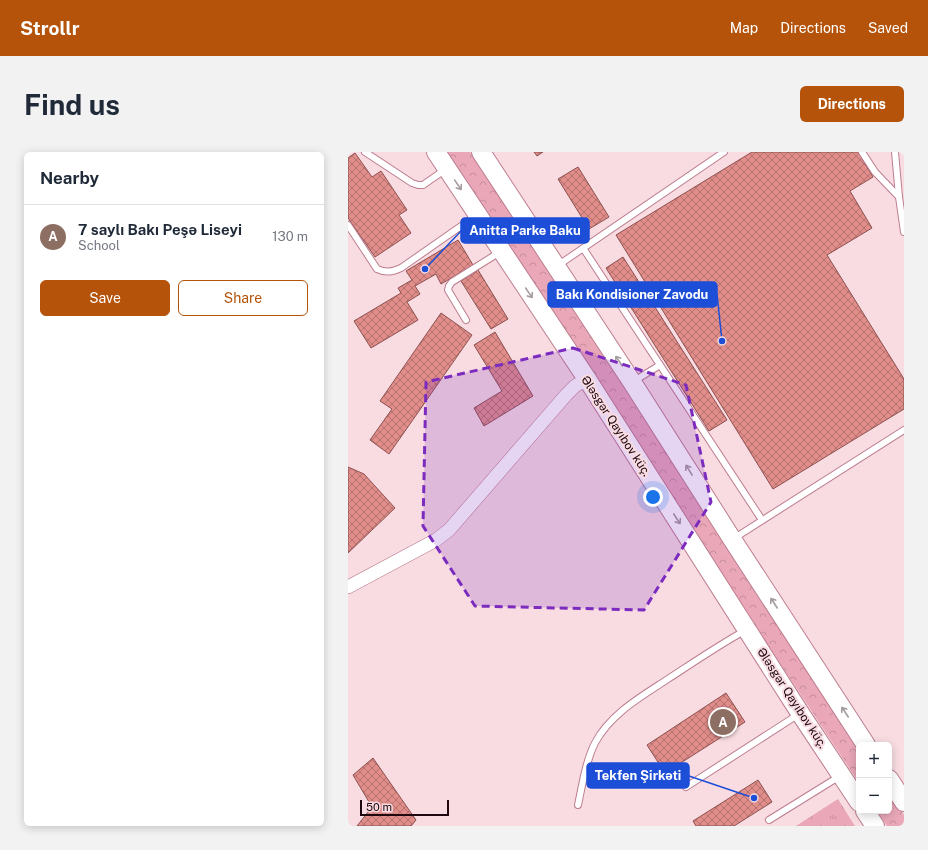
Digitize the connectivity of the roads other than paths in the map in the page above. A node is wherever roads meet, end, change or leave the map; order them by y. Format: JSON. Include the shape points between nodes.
{"nodes":[{"id":1,"x":365,"y":152,"type":"edge"},
{"id":2,"x":436,"y":152,"type":"edge"},
{"id":3,"x":481,"y":152,"type":"edge"},
{"id":4,"x":724,"y":152,"type":"edge"},
{"id":5,"x":862,"y":152,"type":"edge"},
{"id":6,"x":895,"y":152,"type":"edge"},
{"id":7,"x":447,"y":168,"type":"junction"},
{"id":8,"x":899,"y":197,"type":"junction"},
{"id":9,"x":478,"y":215,"type":"junction"},
{"id":10,"x":348,"y":225,"type":"edge"},
{"id":11,"x":904,"y":232,"type":"edge"},
{"id":12,"x":584,"y":248,"type":"junction"},
{"id":13,"x":502,"y":251,"type":"junction"},
{"id":14,"x":556,"y":266,"type":"junction"},
{"id":15,"x":466,"y":320,"type":"dead end"},
{"id":16,"x":660,"y":364,"type":"junction"},
{"id":17,"x":586,"y":379,"type":"junction"},
{"id":18,"x":632,"y":382,"type":"junction"},
{"id":19,"x":904,"y":430,"type":"edge"},
{"id":20,"x":762,"y":520,"type":"junction"},
{"id":21,"x":732,"y":539,"type":"junction"},
{"id":22,"x":348,"y":587,"type":"edge"},
{"id":23,"x":747,"y":629,"type":"junction"},
{"id":24,"x":800,"y":713,"type":"junction"},
{"id":25,"x":864,"y":742,"type":"edge"},
{"id":26,"x":841,"y":775,"type":"junction"},
{"id":27,"x":892,"y":784,"type":"edge"},
{"id":28,"x":686,"y":787,"type":"dead end"},
{"id":29,"x":856,"y":798,"type":"edge"},
{"id":30,"x":904,"y":802,"type":"edge"},
{"id":31,"x":578,"y":805,"type":"dead end"},
{"id":32,"x":867,"y":814,"type":"edge"},
{"id":33,"x":769,"y":820,"type":"dead end"},
{"id":34,"x":875,"y":826,"type":"edge"}],
"edges":[{"from":1,"to":7,"type":"lane","via":[[418,185],[423,185]]},
{"from":2,"to":7,"type":"main road","name":"Ələsgər Qayıbov küç."},
{"from":3,"to":14,"type":"main road"},
{"from":4,"to":12,"type":"lane"},
{"from":5,"to":8,"type":"lane","via":[[874,172]]},
{"from":6,"to":8,"type":"lane"},
{"from":7,"to":9,"type":"main road","name":"Ələsgər Qayıbov küç.","one_way":true},
{"from":8,"to":11,"type":"lane"},
{"from":9,"to":10,"type":"lane","via":[[392,272],[377,270]]},
{"from":9,"to":13,"type":"main road","name":"Ələsgər Qayıbov küç."},
{"from":12,"to":14,"type":"lane"},
{"from":12,"to":16,"type":"lane"},
{"from":13,"to":15,"type":"lane","via":[[449,286],[448,290]]},
{"from":13,"to":17,"type":"main road","name":"Ələsgər Qayıbov küç.","one_way":true},
{"from":18,"to":14,"type":"main road","one_way":true},
{"from":16,"to":18,"type":"lane"},
{"from":16,"to":20,"type":"lane"},
{"from":17,"to":22,"type":"street","via":[[566,395],[449,530],[436,540]]},
{"from":17,"to":23,"type":"main road","name":"Ələsgər Qayıbov küç.","one_way":true},
{"from":21,"to":18,"type":"main road","one_way":true},
{"from":19,"to":20,"type":"lane"},
{"from":20,"to":21,"type":"lane"},
{"from":25,"to":21,"type":"main road","one_way":true},
{"from":23,"to":24,"type":"main road","name":"Ələsgər Qayıbov küç."},
{"from":23,"to":31,"type":"lane","via":[[612,719],[595,743]]},
{"from":24,"to":26,"type":"main road","name":"Ələsgər Qayıbov küç."},
{"from":24,"to":28,"type":"lane"},
{"from":26,"to":29,"type":"main road","name":"Ələsgər Qayıbov küç."},
{"from":26,"to":33,"type":"lane"},
{"from":27,"to":30,"type":"main road"},
{"from":32,"to":34,"type":"main road"}]}
